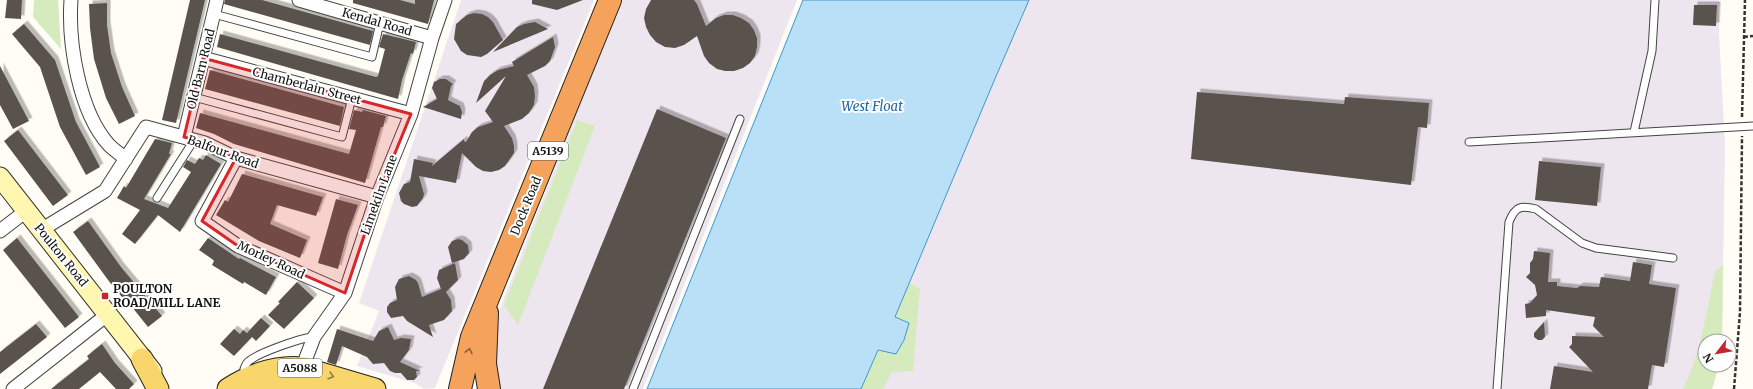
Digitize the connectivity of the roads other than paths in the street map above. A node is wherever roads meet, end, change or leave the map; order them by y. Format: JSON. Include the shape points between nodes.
{"nodes":[{"id":1,"x":71,"y":0,"type":"edge"},
{"id":2,"x":218,"y":0,"type":"edge"},
{"id":3,"x":299,"y":0,"type":"edge"},
{"id":4,"x":445,"y":0,"type":"edge"},
{"id":5,"x":610,"y":0,"type":"edge"},
{"id":6,"x":1655,"y":0,"type":"edge"},
{"id":7,"x":214,"y":14,"type":"junction"},
{"id":8,"x":380,"y":23,"type":"junction"},
{"id":9,"x":432,"y":38,"type":"junction"},
{"id":10,"x":203,"y":58,"type":"junction"},
{"id":11,"x":194,"y":97,"type":"junction"},
{"id":12,"x":352,"y":98,"type":"junction"},
{"id":13,"x":411,"y":114,"type":"junction"},
{"id":14,"x":740,"y":119,"type":"dead end"},
{"id":15,"x":1753,"y":126,"type":"edge"},
{"id":16,"x":1634,"y":132,"type":"junction"},
{"id":17,"x":189,"y":139,"type":"junction"},
{"id":18,"x":1469,"y":142,"type":"dead end"},
{"id":19,"x":236,"y":158,"type":"junction"},
{"id":20,"x":126,"y":159,"type":"junction"},
{"id":21,"x":0,"y":177,"type":"edge"},
{"id":22,"x":377,"y":197,"type":"junction"},
{"id":23,"x":157,"y":198,"type":"dead end"},
{"id":24,"x":26,"y":211,"type":"junction"},
{"id":25,"x":41,"y":230,"type":"junction"},
{"id":26,"x":0,"y":231,"type":"edge"},
{"id":27,"x":1672,"y":258,"type":"dead end"},
{"id":28,"x":345,"y":293,"type":"junction"},
{"id":29,"x":487,"y":302,"type":"junction"},
{"id":30,"x":108,"y":314,"type":"junction"},
{"id":31,"x":314,"y":337,"type":"junction"},
{"id":32,"x":142,"y":359,"type":"junction"},
{"id":33,"x":303,"y":376,"type":"junction"},
{"id":34,"x":253,"y":383,"type":"edge"},
{"id":35,"x":13,"y":389,"type":"edge"},
{"id":36,"x":158,"y":389,"type":"edge"},
{"id":37,"x":167,"y":389,"type":"edge"},
{"id":38,"x":228,"y":389,"type":"edge"},
{"id":39,"x":328,"y":389,"type":"edge"},
{"id":40,"x":375,"y":389,"type":"edge"},
{"id":41,"x":460,"y":389,"type":"edge"},
{"id":42,"x":489,"y":389,"type":"edge"},
{"id":43,"x":633,"y":389,"type":"edge"},
{"id":44,"x":1497,"y":389,"type":"edge"}],
"edges":[{"from":1,"to":20,"type":"street","via":[[73,54],[84,96],[95,123],[109,145]]},
{"from":2,"to":7,"type":"street","name":"Old Barn Road"},
{"from":3,"to":8,"type":"street","name":"Kendal Road"},
{"from":4,"to":9,"type":"street","name":"Limekiln Lane"},
{"from":5,"to":29,"type":"highway","name":"Dock Road","number":"A5139"},
{"from":6,"to":16,"type":"lane","via":[[1652,51]]},
{"from":7,"to":8,"type":"lane","via":[[372,57]]},
{"from":7,"to":10,"type":"street","name":"Old Barn Road"},
{"from":8,"to":9,"type":"street","name":"Kendal Road"},
{"from":9,"to":13,"type":"street","name":"Limekiln Lane"},
{"from":10,"to":11,"type":"street","name":"Old Barn Road"},
{"from":10,"to":12,"type":"street","name":"Chamberlain Street"},
{"from":11,"to":12,"type":"lane","via":[[342,138]]},
{"from":11,"to":17,"type":"street","name":"Old Barn Road"},
{"from":12,"to":13,"type":"street","name":"Chamberlain Street"},
{"from":13,"to":22,"type":"street","name":"Limekiln Lane"},
{"from":14,"to":43,"type":"lane"},
{"from":15,"to":16,"type":"lane"},
{"from":16,"to":18,"type":"lane"},
{"from":17,"to":19,"type":"street","name":"Balfour Road","via":[[205,143]]},
{"from":17,"to":20,"type":"street","name":"Balfour Road","via":[[146,127]]},
{"from":17,"to":23,"type":"lane"},
{"from":19,"to":22,"type":"street","name":"Balfour Road"},
{"from":19,"to":28,"type":"street","name":"Morley Road","via":[[202,221],[238,246]]},
{"from":20,"to":25,"type":"street","name":"Balfour Road","via":[[105,191]]},
{"from":21,"to":24,"type":"main road","name":"Poulton Road"},
{"from":22,"to":28,"type":"street","name":"Limekiln Lane"},
{"from":24,"to":25,"type":"main road","name":"Poulton Road"},
{"from":24,"to":26,"type":"street"},
{"from":25,"to":30,"type":"main road","name":"Poulton Road"},
{"from":27,"to":44,"type":"lane","via":[[1596,248],[1582,243],[1536,209],[1520,207],[1513,212],[1509,222]]},
{"from":28,"to":31,"type":"street","name":"Limekiln Lane"},
{"from":41,"to":29,"type":"highway","name":"Dock Road","number":"A5139","one_way":true,"via":[[472,337]]},
{"from":29,"to":42,"type":"highway","name":"Dock Road","number":"A5139","via":[[485,364]]},
{"from":30,"to":32,"type":"main road","name":"Poulton Road"},
{"from":30,"to":35,"type":"street"},
{"from":31,"to":33,"type":"street","name":"Limekiln Lane"},
{"from":31,"to":34,"type":"lane","via":[[297,340],[251,359],[244,369]]},
{"from":32,"to":36,"type":"main road"},
{"from":32,"to":37,"type":"main road","name":"Poulton Road"},
{"from":33,"to":34,"type":"main road","number":"A5088","via":[[287,383]]},
{"from":33,"to":39,"type":"main road","number":"A5088"},
{"from":33,"to":40,"type":"main road","number":"A5088","one_way":true},
{"from":34,"to":38,"type":"main road","number":"A5088"}]}
